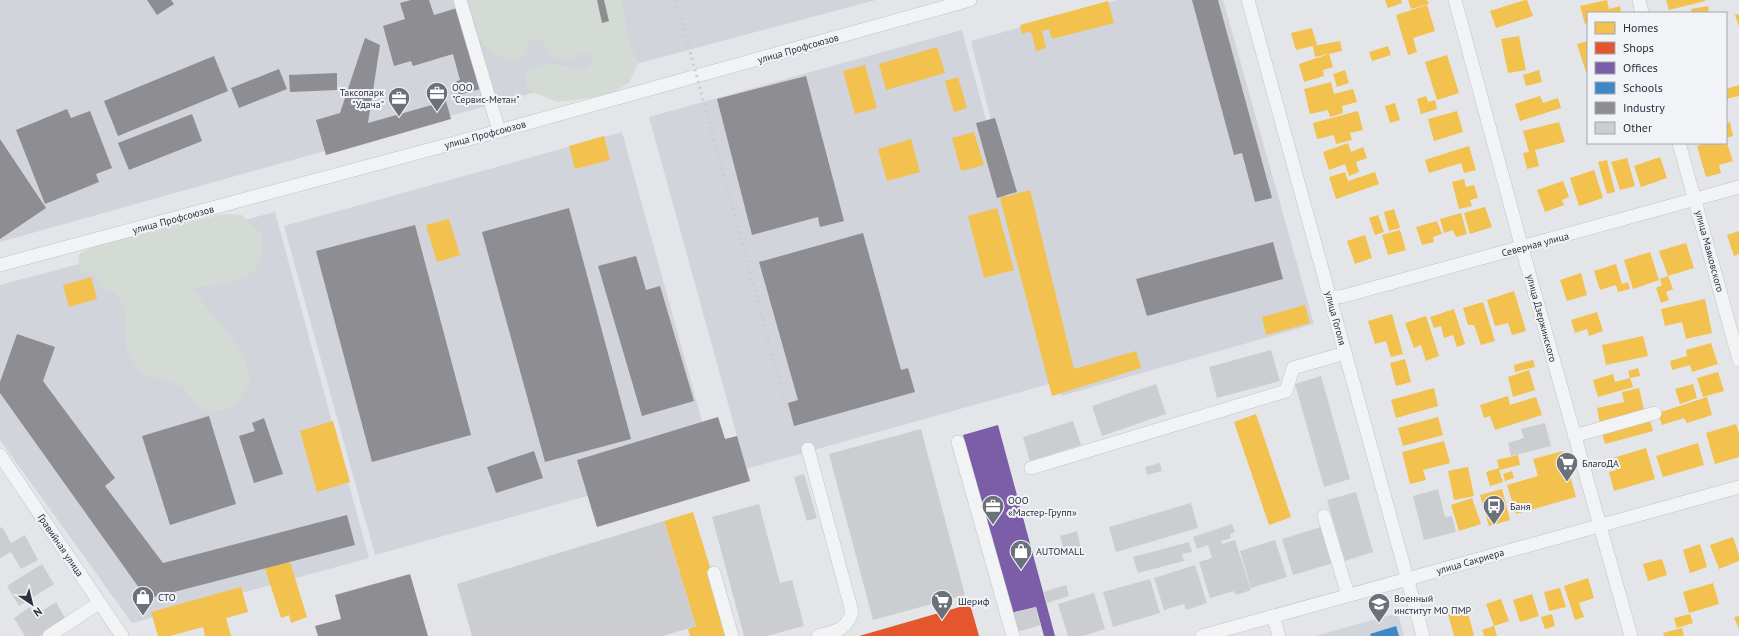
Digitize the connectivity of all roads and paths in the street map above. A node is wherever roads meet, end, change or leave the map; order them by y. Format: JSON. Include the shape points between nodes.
{"nodes":[{"id":1,"x":460,"y":0,"type":"edge"},
{"id":2,"x":970,"y":0,"type":"edge"},
{"id":3,"x":1248,"y":0,"type":"edge"},
{"id":4,"x":1455,"y":0,"type":"edge"},
{"id":5,"x":1639,"y":0,"type":"edge"},
{"id":6,"x":1642,"y":12,"type":"edge"},
{"id":7,"x":499,"y":131,"type":"junction"},
{"id":8,"x":1679,"y":144,"type":"edge"},
{"id":9,"x":1739,"y":188,"type":"edge"},
{"id":10,"x":1696,"y":200,"type":"junction"},
{"id":11,"x":1522,"y":248,"type":"junction"},
{"id":12,"x":0,"y":266,"type":"edge"},
{"id":13,"x":1331,"y":298,"type":"junction"},
{"id":14,"x":1345,"y":354,"type":"junction"},
{"id":15,"x":1739,"y":360,"type":"edge"},
{"id":16,"x":1655,"y":413,"type":"dead end"},
{"id":17,"x":1574,"y":436,"type":"junction"},
{"id":18,"x":958,"y":442,"type":"dead end"},
{"id":19,"x":808,"y":449,"type":"dead end"},
{"id":20,"x":0,"y":454,"type":"edge"},
{"id":21,"x":1031,"y":468,"type":"dead end"},
{"id":22,"x":1739,"y":487,"type":"edge"},
{"id":23,"x":1324,"y":516,"type":"dead end"},
{"id":24,"x":1600,"y":525,"type":"junction"},
{"id":25,"x":714,"y":573,"type":"dead end"},
{"id":26,"x":1408,"y":579,"type":"junction"},
{"id":27,"x":1348,"y":595,"type":"junction"},
{"id":28,"x":99,"y":603,"type":"junction"},
{"id":29,"x":1273,"y":616,"type":"junction"},
{"id":30,"x":49,"y":636,"type":"edge"},
{"id":31,"x":122,"y":636,"type":"edge"},
{"id":32,"x":732,"y":636,"type":"edge"},
{"id":33,"x":818,"y":636,"type":"edge"},
{"id":34,"x":1014,"y":636,"type":"edge"},
{"id":35,"x":1202,"y":636,"type":"edge"},
{"id":36,"x":1279,"y":636,"type":"edge"},
{"id":37,"x":1423,"y":636,"type":"edge"},
{"id":38,"x":1631,"y":636,"type":"edge"}],
"edges":[{"from":1,"to":7,"type":"street"},
{"from":2,"to":7,"type":"street","name":"улица Профсоюзов"},
{"from":3,"to":13,"type":"street","name":"улица Гоголя"},
{"from":4,"to":11,"type":"street","name":"улица Дзержинского"},
{"from":5,"to":6,"type":"street"},
{"from":7,"to":12,"type":"street","name":"улица Профсоюзов"},
{"from":8,"to":10,"type":"street","name":"улица Маяковского"},
{"from":9,"to":10,"type":"street","name":"Северная улица"},
{"from":10,"to":11,"type":"street","name":"Северная улица"},
{"from":10,"to":15,"type":"street","name":"улица Маяковского"},
{"from":11,"to":13,"type":"street","name":"Северная улица"},
{"from":11,"to":17,"type":"street","name":"улица Дзержинского"},
{"from":13,"to":14,"type":"street","name":"улица Гоголя"},
{"from":14,"to":21,"type":"street","via":[[1293,368],[1286,391]]},
{"from":14,"to":26,"type":"street","name":"улица Гоголя"},
{"from":16,"to":17,"type":"street"},
{"from":17,"to":24,"type":"street","name":"улица Дзержинского"},
{"from":18,"to":34,"type":"street"},
{"from":19,"to":33,"type":"street","via":[[852,612],[849,621],[840,630]]},
{"from":20,"to":28,"type":"street","name":"Гравийная улица"},
{"from":22,"to":24,"type":"street","name":"улица Сакриера"},
{"from":23,"to":27,"type":"street"},
{"from":24,"to":26,"type":"street","name":"улица Сакриера"},
{"from":24,"to":38,"type":"street","name":"улица Дзержинского"},
{"from":25,"to":32,"type":"street"},
{"from":26,"to":27,"type":"street","name":"улица Сакриера"},
{"from":26,"to":37,"type":"street","name":"улица Гоголя"},
{"from":27,"to":29,"type":"street","name":"улица Сакриера"},
{"from":28,"to":30,"type":"street"},
{"from":28,"to":31,"type":"street","name":"Гравийная улица"},
{"from":29,"to":35,"type":"street","name":"улица Сакриера"},
{"from":29,"to":36,"type":"street"}]}
